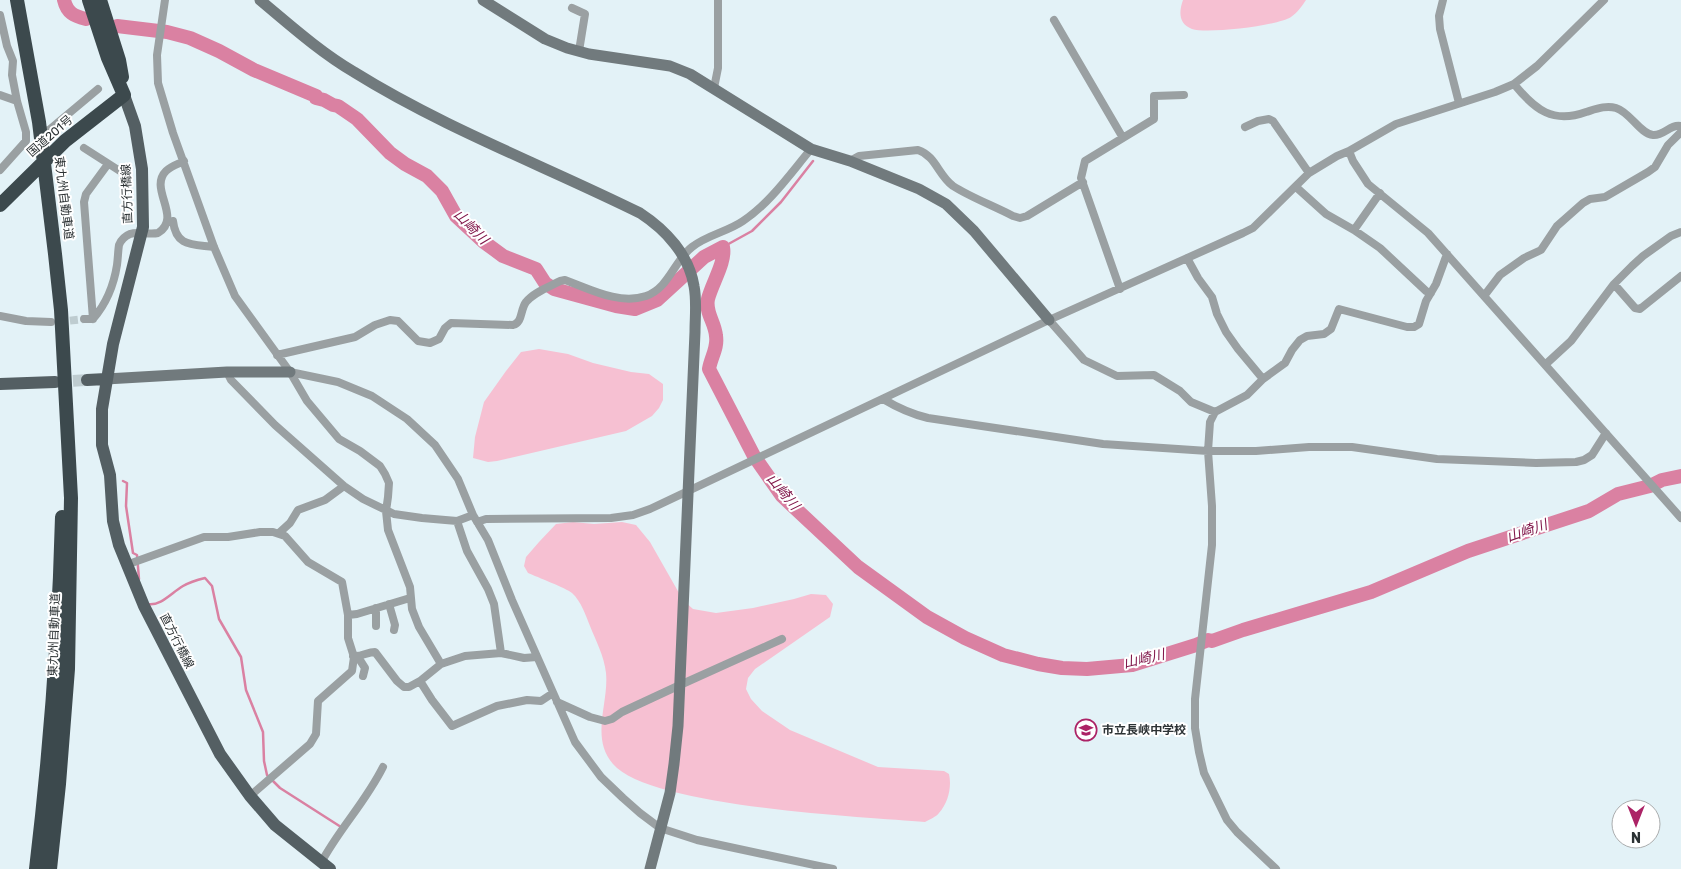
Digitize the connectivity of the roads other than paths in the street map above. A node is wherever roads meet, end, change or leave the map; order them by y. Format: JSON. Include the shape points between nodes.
{"nodes":[{"id":1,"x":18,"y":0,"type":"edge"},
{"id":2,"x":90,"y":0,"type":"edge"},
{"id":3,"x":100,"y":0,"type":"edge"},
{"id":4,"x":165,"y":0,"type":"edge"},
{"id":5,"x":260,"y":0,"type":"edge"},
{"id":6,"x":483,"y":0,"type":"edge"},
{"id":7,"x":718,"y":0,"type":"edge"},
{"id":8,"x":1443,"y":0,"type":"edge"},
{"id":9,"x":1604,"y":0,"type":"edge"},
{"id":10,"x":572,"y":8,"type":"dead end"},
{"id":11,"x":0,"y":15,"type":"edge"},
{"id":12,"x":1054,"y":20,"type":"dead end"},
{"id":13,"x":579,"y":51,"type":"junction"},
{"id":14,"x":1514,"y":84,"type":"junction"},
{"id":15,"x":714,"y":88,"type":"junction"},
{"id":16,"x":98,"y":89,"type":"dead end"},
{"id":17,"x":0,"y":95,"type":"edge"},
{"id":18,"x":124,"y":95,"type":"junction"},
{"id":19,"x":1184,"y":95,"type":"dead end"},
{"id":20,"x":16,"y":101,"type":"junction"},
{"id":21,"x":1459,"y":103,"type":"junction"},
{"id":22,"x":1681,"y":126,"type":"edge"},
{"id":23,"x":1245,"y":127,"type":"dead end"},
{"id":24,"x":26,"y":132,"type":"junction"},
{"id":25,"x":1681,"y":132,"type":"edge"},
{"id":26,"x":1123,"y":138,"type":"junction"},
{"id":27,"x":84,"y":148,"type":"dead end"},
{"id":28,"x":811,"y":150,"type":"junction"},
{"id":29,"x":1349,"y":152,"type":"junction"},
{"id":30,"x":850,"y":161,"type":"junction"},
{"id":31,"x":184,"y":162,"type":"junction"},
{"id":32,"x":108,"y":164,"type":"junction"},
{"id":33,"x":0,"y":170,"type":"edge"},
{"id":34,"x":123,"y":173,"type":"dead end"},
{"id":35,"x":1309,"y":173,"type":"junction"},
{"id":36,"x":1082,"y":182,"type":"junction"},
{"id":37,"x":1296,"y":186,"type":"junction"},
{"id":38,"x":1380,"y":193,"type":"junction"},
{"id":39,"x":0,"y":205,"type":"edge"},
{"id":40,"x":173,"y":221,"type":"dead end"},
{"id":41,"x":1354,"y":230,"type":"junction"},
{"id":42,"x":1681,"y":232,"type":"edge"},
{"id":43,"x":214,"y":247,"type":"junction"},
{"id":44,"x":1447,"y":254,"type":"junction"},
{"id":45,"x":684,"y":257,"type":"junction"},
{"id":46,"x":1187,"y":258,"type":"junction"},
{"id":47,"x":1681,"y":276,"type":"edge"},
{"id":48,"x":1614,"y":284,"type":"junction"},
{"id":49,"x":1120,"y":290,"type":"junction"},
{"id":50,"x":1431,"y":293,"type":"junction"},
{"id":51,"x":1484,"y":296,"type":"junction"},
{"id":52,"x":0,"y":316,"type":"edge"},
{"id":53,"x":93,"y":319,"type":"junction"},
{"id":54,"x":84,"y":320,"type":"tunnel mouth"},
{"id":55,"x":1049,"y":320,"type":"junction"},
{"id":56,"x":51,"y":322,"type":"tunnel mouth"},
{"id":57,"x":277,"y":355,"type":"junction"},
{"id":58,"x":1546,"y":364,"type":"junction"},
{"id":59,"x":227,"y":372,"type":"junction"},
{"id":60,"x":290,"y":372,"type":"junction"},
{"id":61,"x":1263,"y":379,"type":"junction"},
{"id":62,"x":87,"y":380,"type":"tunnel mouth"},
{"id":63,"x":106,"y":380,"type":"junction"},
{"id":64,"x":55,"y":382,"type":"tunnel mouth"},
{"id":65,"x":0,"y":384,"type":"edge"},
{"id":66,"x":883,"y":399,"type":"junction"},
{"id":67,"x":65,"y":401,"type":"junction"},
{"id":68,"x":1215,"y":412,"type":"junction"},
{"id":69,"x":1606,"y":433,"type":"junction"},
{"id":70,"x":1208,"y":451,"type":"junction"},
{"id":71,"x":344,"y":486,"type":"junction"},
{"id":72,"x":689,"y":490,"type":"junction"},
{"id":73,"x":386,"y":511,"type":"junction"},
{"id":74,"x":473,"y":515,"type":"junction"},
{"id":75,"x":1681,"y":518,"type":"edge"},
{"id":76,"x":457,"y":521,"type":"junction"},
{"id":77,"x":477,"y":522,"type":"junction"},
{"id":78,"x":279,"y":533,"type":"junction"},
{"id":79,"x":126,"y":565,"type":"junction"},
{"id":80,"x":410,"y":598,"type":"junction"},
{"id":81,"x":389,"y":604,"type":"junction"},
{"id":82,"x":376,"y":608,"type":"junction"},
{"id":83,"x":348,"y":615,"type":"junction"},
{"id":84,"x":376,"y":626,"type":"dead end"},
{"id":85,"x":394,"y":630,"type":"dead end"},
{"id":86,"x":782,"y":639,"type":"dead end"},
{"id":87,"x":501,"y":652,"type":"junction"},
{"id":88,"x":356,"y":656,"type":"junction"},
{"id":89,"x":537,"y":657,"type":"junction"},
{"id":90,"x":442,"y":664,"type":"junction"},
{"id":91,"x":363,"y":676,"type":"dead end"},
{"id":92,"x":420,"y":681,"type":"junction"},
{"id":93,"x":680,"y":685,"type":"junction"},
{"id":94,"x":554,"y":694,"type":"junction"},
{"id":95,"x":557,"y":702,"type":"junction"},
{"id":96,"x":382,"y":767,"type":"dead end"},
{"id":97,"x":250,"y":796,"type":"junction"},
{"id":98,"x":660,"y":828,"type":"junction"},
{"id":99,"x":325,"y":866,"type":"edge"},
{"id":100,"x":36,"y":869,"type":"edge"},
{"id":101,"x":50,"y":869,"type":"edge"},
{"id":102,"x":650,"y":869,"type":"edge"},
{"id":103,"x":833,"y":869,"type":"edge"},
{"id":104,"x":1276,"y":869,"type":"edge"}],
"edges":[{"from":1,"to":67,"type":"highway","name":"東九州自動車道","via":[[48,194],[61,310]]},
{"from":2,"to":18,"type":"highway","via":[[108,58]]},
{"from":3,"to":18,"type":"highway","via":[[119,60]]},
{"from":4,"to":31,"type":"street","via":[[157,56],[158,82]]},
{"from":5,"to":45,"type":"street","via":[[297,32],[353,72],[427,113],[640,213],[669,236]]},
{"from":6,"to":13,"type":"street","via":[[545,39]]},
{"from":7,"to":15,"type":"street","via":[[718,68]]},
{"from":8,"to":21,"type":"street","via":[[1440,29]]},
{"from":9,"to":14,"type":"street","via":[[1537,66]]},
{"from":10,"to":13,"type":"street","via":[[585,14]]},
{"from":11,"to":20,"type":"street","via":[[13,61]]},
{"from":12,"to":26,"type":"street"},
{"from":13,"to":15,"type":"street","via":[[670,66]]},
{"from":14,"to":21,"type":"street"},
{"from":14,"to":22,"type":"street","via":[[1527,99],[1554,117],[1568,117],[1608,107],[1625,112],[1648,134],[1659,135],[1672,126]]},
{"from":15,"to":28,"type":"street"},
{"from":16,"to":24,"type":"street","via":[[48,130]]},
{"from":17,"to":20,"type":"street"},
{"from":18,"to":39,"type":"highway","name":"国道201号","via":[[65,141]]},
{"from":18,"to":63,"type":"main road","name":"直方行橋線","via":[[135,126],[142,168],[143,227]]},
{"from":19,"to":26,"type":"street","via":[[1154,96],[1154,119]]},
{"from":20,"to":24,"type":"street"},
{"from":21,"to":29,"type":"street","via":[[1396,124]]},
{"from":23,"to":35,"type":"street","via":[[1258,121],[1273,121]]},
{"from":24,"to":33,"type":"street","via":[[26,141]]},
{"from":25,"to":51,"type":"street","via":[[1668,145],[1656,167],[1605,196],[1583,203],[1557,226],[1541,250],[1500,275]]},
{"from":26,"to":36,"type":"street","via":[[1085,161]]},
{"from":27,"to":32,"type":"street"},
{"from":28,"to":30,"type":"street"},
{"from":28,"to":45,"type":"street","via":[[745,220],[694,245]]},
{"from":29,"to":35,"type":"street"},
{"from":29,"to":38,"type":"street","via":[[1368,184]]},
{"from":30,"to":36,"type":"street","via":[[859,156],[925,152],[952,185],[1020,218]]},
{"from":30,"to":55,"type":"street","via":[[919,188],[946,204],[974,231]]},
{"from":31,"to":43,"type":"street"},
{"from":31,"to":53,"type":"street","via":[[162,175],[162,194],[168,217],[166,225],[162,231],[153,234],[133,233],[122,239],[108,296]]},
{"from":32,"to":34,"type":"street"},
{"from":32,"to":53,"type":"street","via":[[86,194],[84,202]]},
{"from":35,"to":37,"type":"street"},
{"from":36,"to":49,"type":"street"},
{"from":37,"to":41,"type":"street","via":[[1326,214]]},
{"from":37,"to":46,"type":"street","via":[[1252,228]]},
{"from":38,"to":41,"type":"street"},
{"from":38,"to":44,"type":"street","via":[[1428,233]]},
{"from":40,"to":43,"type":"street","via":[[174,231],[184,242]]},
{"from":41,"to":50,"type":"street","via":[[1380,248]]},
{"from":42,"to":48,"type":"street","via":[[1644,256]]},
{"from":43,"to":57,"type":"street","via":[[235,296]]},
{"from":44,"to":50,"type":"street"},
{"from":44,"to":51,"type":"street"},
{"from":45,"to":57,"type":"street","via":[[660,288],[638,298],[602,294],[565,280],[529,299],[520,320],[513,325],[451,323],[438,339],[430,343],[418,341],[398,322],[390,320],[355,337]]},
{"from":45,"to":72,"type":"street","via":[[695,295],[696,332]]},
{"from":46,"to":49,"type":"street"},
{"from":46,"to":61,"type":"street","via":[[1212,297],[1226,332]]},
{"from":47,"to":48,"type":"street","via":[[1640,309],[1635,308]]},
{"from":48,"to":58,"type":"street","via":[[1571,341]]},
{"from":49,"to":55,"type":"street"},
{"from":50,"to":61,"type":"street","via":[[1419,324],[1414,327],[1339,310],[1331,329],[1300,340],[1285,363]]},
{"from":51,"to":58,"type":"street"},
{"from":52,"to":56,"type":"street","via":[[26,322]]},
{"from":53,"to":54,"type":"street"},
{"from":55,"to":66,"type":"street"},
{"from":55,"to":68,"type":"street","via":[[1084,360],[1117,376],[1154,375],[1191,402]]},
{"from":57,"to":60,"type":"street"},
{"from":58,"to":69,"type":"street"},
{"from":59,"to":60,"type":"street"},
{"from":59,"to":63,"type":"street"},
{"from":59,"to":71,"type":"street","via":[[264,414]]},
{"from":60,"to":73,"type":"street","via":[[307,401],[338,439],[380,466],[389,483]]},
{"from":60,"to":74,"type":"street","via":[[355,388],[407,418],[446,460]]},
{"from":61,"to":68,"type":"street","via":[[1247,395]]},
{"from":62,"to":63,"type":"main road"},
{"from":63,"to":79,"type":"main road","name":"直方行橋線","via":[[102,446],[110,475],[113,521]]},
{"from":64,"to":65,"type":"main road"},
{"from":66,"to":70,"type":"street","via":[[904,411],[928,418],[1103,444]]},
{"from":66,"to":72,"type":"street"},
{"from":67,"to":100,"type":"highway","name":"東九州自動車道","via":[[57,636]]},
{"from":67,"to":101,"type":"highway","name":"東九州自動車道","via":[[71,498],[70,628],[60,784]]},
{"from":68,"to":70,"type":"street","via":[[1210,422]]},
{"from":69,"to":70,"type":"street","via":[[1592,455],[1576,462],[1473,462],[1352,447]]},
{"from":69,"to":75,"type":"street"},
{"from":70,"to":104,"type":"street","via":[[1212,545],[1194,728],[1204,773],[1227,820]]},
{"from":71,"to":73,"type":"street"},
{"from":71,"to":78,"type":"street","via":[[325,500],[298,510]]},
{"from":72,"to":77,"type":"street","via":[[650,509],[623,517],[486,518]]},
{"from":72,"to":93,"type":"street"},
{"from":73,"to":76,"type":"street"},
{"from":73,"to":80,"type":"street","via":[[388,530],[410,587]]},
{"from":74,"to":76,"type":"street"},
{"from":74,"to":77,"type":"street"},
{"from":76,"to":87,"type":"street","via":[[467,551],[494,604]]},
{"from":77,"to":89,"type":"street","via":[[488,540]]},
{"from":78,"to":79,"type":"street","via":[[204,538]]},
{"from":78,"to":83,"type":"street","via":[[290,541],[303,559],[342,582]]},
{"from":79,"to":97,"type":"main road","name":"直方行橋線","via":[[220,754]]},
{"from":80,"to":81,"type":"street"},
{"from":80,"to":90,"type":"street","via":[[419,627]]},
{"from":81,"to":82,"type":"street"},
{"from":81,"to":85,"type":"street"},
{"from":82,"to":83,"type":"street"},
{"from":82,"to":84,"type":"street"},
{"from":83,"to":88,"type":"street","via":[[348,638]]},
{"from":86,"to":93,"type":"street"},
{"from":87,"to":89,"type":"street","via":[[524,658]]},
{"from":87,"to":90,"type":"street","via":[[465,656]]},
{"from":88,"to":91,"type":"street","via":[[365,668]]},
{"from":88,"to":92,"type":"street","via":[[377,652],[396,681],[404,687]]},
{"from":88,"to":97,"type":"street","via":[[350,674],[318,701],[313,739]]},
{"from":89,"to":94,"type":"street"},
{"from":90,"to":92,"type":"street"},
{"from":92,"to":94,"type":"street","via":[[452,726],[497,706],[527,700],[541,701]]},
{"from":93,"to":95,"type":"street","via":[[605,721]]},
{"from":93,"to":98,"type":"street","via":[[670,793]]},
{"from":94,"to":95,"type":"street"},
{"from":95,"to":98,"type":"street","via":[[575,742],[601,777]]},
{"from":96,"to":99,"type":"street"},
{"from":97,"to":99,"type":"main road","name":"直方行橋線","via":[[275,825]]},
{"from":98,"to":102,"type":"street"},
{"from":98,"to":103,"type":"street","via":[[724,847]]}]}
